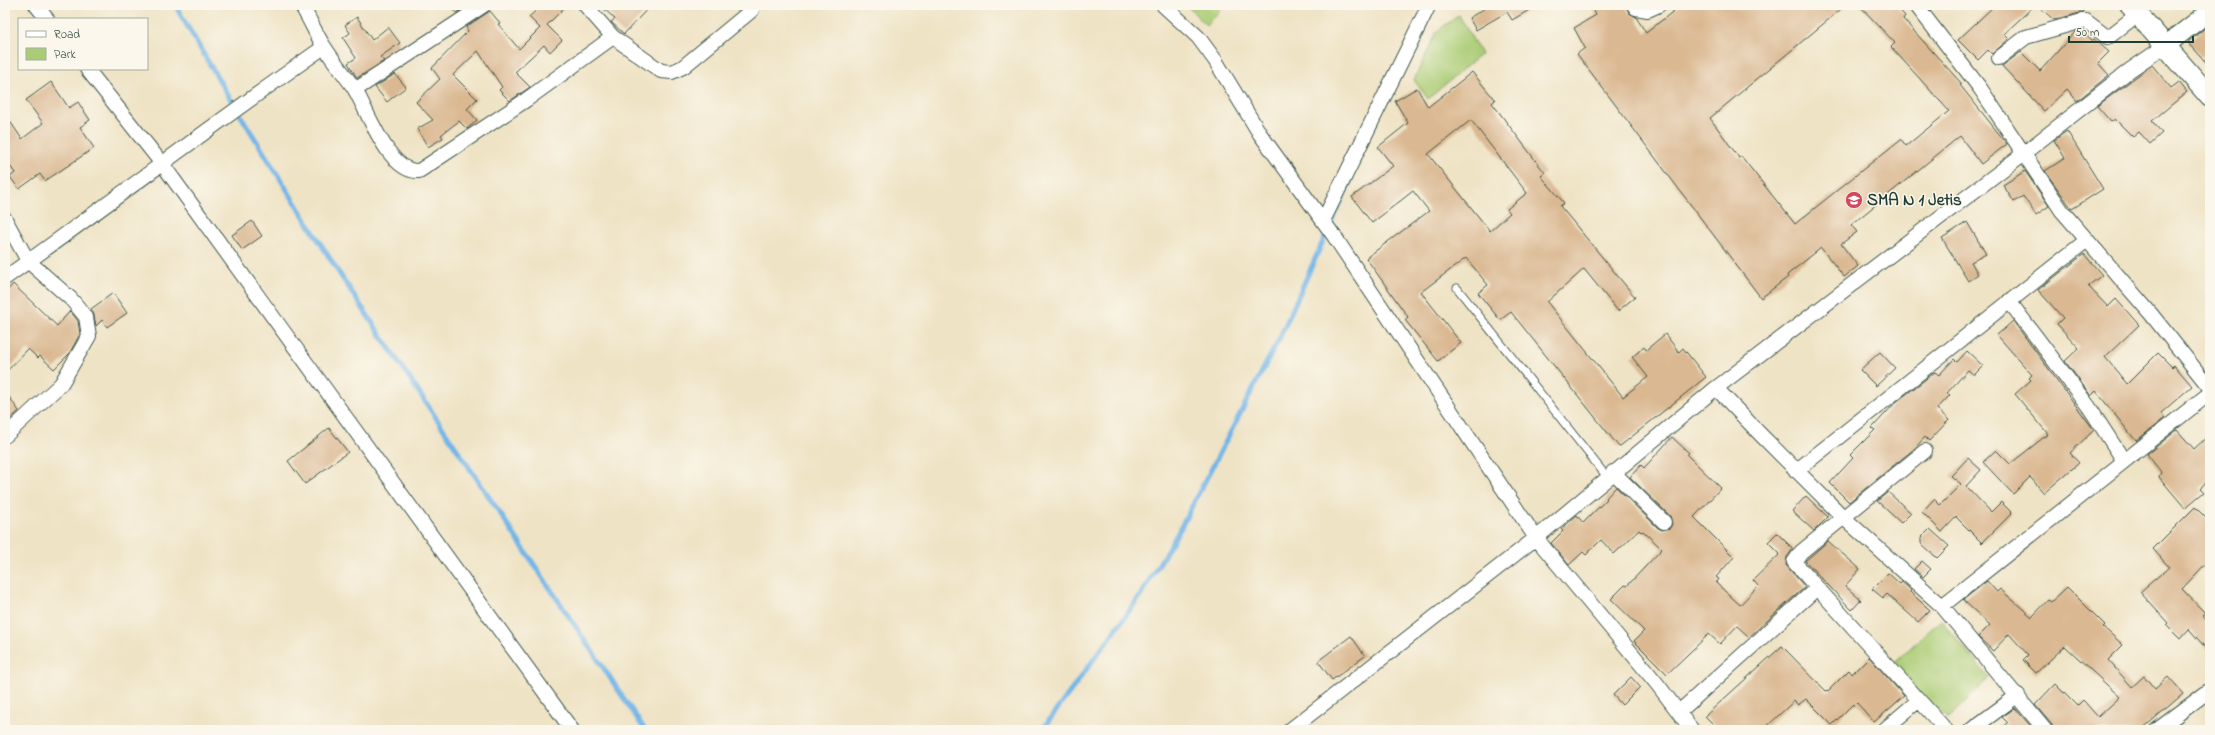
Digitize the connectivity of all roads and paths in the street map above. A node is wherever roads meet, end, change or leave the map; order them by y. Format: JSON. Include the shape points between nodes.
{"nodes":[{"id":1,"x":36,"y":5,"type":"edge"},
{"id":2,"x":302,"y":5,"type":"edge"},
{"id":3,"x":484,"y":5,"type":"edge"},
{"id":4,"x":586,"y":5,"type":"edge"},
{"id":5,"x":1163,"y":5,"type":"edge"},
{"id":6,"x":1429,"y":5,"type":"edge"},
{"id":7,"x":1634,"y":5,"type":"edge"},
{"id":8,"x":1660,"y":5,"type":"edge"},
{"id":9,"x":1916,"y":5,"type":"edge"},
{"id":10,"x":752,"y":10,"type":"dead end"},
{"id":11,"x":2134,"y":10,"type":"edge"},
{"id":12,"x":2210,"y":11,"type":"edge"},
{"id":13,"x":46,"y":18,"type":"edge"},
{"id":14,"x":613,"y":37,"type":"junction"},
{"id":15,"x":2165,"y":46,"type":"junction"},
{"id":16,"x":324,"y":47,"type":"junction"},
{"id":17,"x":1999,"y":58,"type":"dead end"},
{"id":18,"x":88,"y":70,"type":"edge"},
{"id":19,"x":355,"y":90,"type":"junction"},
{"id":20,"x":2210,"y":97,"type":"edge"},
{"id":21,"x":2023,"y":154,"type":"junction"},
{"id":22,"x":163,"y":165,"type":"junction"},
{"id":23,"x":5,"y":219,"type":"edge"},
{"id":24,"x":1328,"y":227,"type":"junction"},
{"id":25,"x":2087,"y":240,"type":"junction"},
{"id":26,"x":28,"y":261,"type":"junction"},
{"id":27,"x":5,"y":278,"type":"edge"},
{"id":28,"x":1457,"y":288,"type":"dead end"},
{"id":29,"x":2009,"y":301,"type":"junction"},
{"id":30,"x":1716,"y":388,"type":"junction"},
{"id":31,"x":2210,"y":388,"type":"edge"},
{"id":32,"x":2210,"y":393,"type":"edge"},
{"id":33,"x":5,"y":436,"type":"edge"},
{"id":34,"x":1925,"y":451,"type":"dead end"},
{"id":35,"x":2124,"y":460,"type":"junction"},
{"id":36,"x":1796,"y":471,"type":"junction"},
{"id":37,"x":1610,"y":475,"type":"junction"},
{"id":38,"x":1843,"y":517,"type":"junction"},
{"id":39,"x":1664,"y":522,"type":"dead end"},
{"id":40,"x":1536,"y":538,"type":"junction"},
{"id":41,"x":1817,"y":588,"type":"junction"},
{"id":42,"x":1942,"y":606,"type":"junction"},
{"id":43,"x":2210,"y":690,"type":"edge"},
{"id":44,"x":2018,"y":695,"type":"junction"},
{"id":45,"x":1919,"y":700,"type":"junction"},
{"id":46,"x":1679,"y":712,"type":"junction"},
{"id":47,"x":572,"y":730,"type":"edge"},
{"id":48,"x":1290,"y":730,"type":"edge"},
{"id":49,"x":1692,"y":730,"type":"edge"},
{"id":50,"x":1884,"y":730,"type":"edge"},
{"id":51,"x":1946,"y":730,"type":"edge"},
{"id":52,"x":1971,"y":730,"type":"edge"},
{"id":53,"x":2045,"y":730,"type":"edge"},
{"id":54,"x":2157,"y":730,"type":"edge"}],
"edges":[{"from":1,"to":13,"type":"street"},
{"from":2,"to":16,"type":"street"},
{"from":3,"to":19,"type":"street"},
{"from":4,"to":14,"type":"street"},
{"from":5,"to":24,"type":"street","via":[[1198,37],[1260,134]]},
{"from":6,"to":24,"type":"street"},
{"from":7,"to":8,"type":"street","via":[[1636,8],[1648,10]]},
{"from":9,"to":21,"type":"street","via":[[1980,88]]},
{"from":10,"to":14,"type":"street","via":[[683,67],[672,72],[662,71]]},
{"from":11,"to":15,"type":"main road"},
{"from":11,"to":17,"type":"street","via":[[2107,38],[2086,21],[2082,21],[2026,37]]},
{"from":12,"to":15,"type":"street"},
{"from":14,"to":19,"type":"street","via":[[526,100],[419,171],[411,172],[404,169],[389,151],[362,108]]},
{"from":15,"to":20,"type":"main road"},
{"from":15,"to":21,"type":"street","via":[[2130,70]]},
{"from":16,"to":19,"type":"street"},
{"from":16,"to":22,"type":"street","via":[[256,94]]},
{"from":18,"to":22,"type":"street"},
{"from":21,"to":25,"type":"street","via":[[2062,211]]},
{"from":21,"to":30,"type":"street"},
{"from":22,"to":26,"type":"street"},
{"from":22,"to":47,"type":"street"},
{"from":23,"to":26,"type":"street"},
{"from":24,"to":40,"type":"street"},
{"from":25,"to":29,"type":"street"},
{"from":25,"to":31,"type":"street"},
{"from":26,"to":27,"type":"street"},
{"from":26,"to":33,"type":"street","via":[[71,298],[86,318],[89,336],[61,384]]},
{"from":28,"to":37,"type":"lane"},
{"from":29,"to":35,"type":"street","via":[[2089,407]]},
{"from":29,"to":36,"type":"street"},
{"from":30,"to":36,"type":"street"},
{"from":30,"to":37,"type":"street"},
{"from":32,"to":35,"type":"street"},
{"from":34,"to":38,"type":"street"},
{"from":35,"to":42,"type":"street"},
{"from":36,"to":38,"type":"street"},
{"from":37,"to":39,"type":"street"},
{"from":37,"to":40,"type":"street"},
{"from":38,"to":41,"type":"street","via":[[1795,558],[1794,562]]},
{"from":38,"to":42,"type":"street"},
{"from":40,"to":46,"type":"street"},
{"from":40,"to":48,"type":"street"},
{"from":41,"to":45,"type":"street"},
{"from":41,"to":46,"type":"street"},
{"from":42,"to":44,"type":"street"},
{"from":43,"to":54,"type":"street"},
{"from":44,"to":52,"type":"street"},
{"from":44,"to":53,"type":"street"},
{"from":45,"to":50,"type":"street"},
{"from":45,"to":51,"type":"street"},
{"from":46,"to":49,"type":"street"}]}
